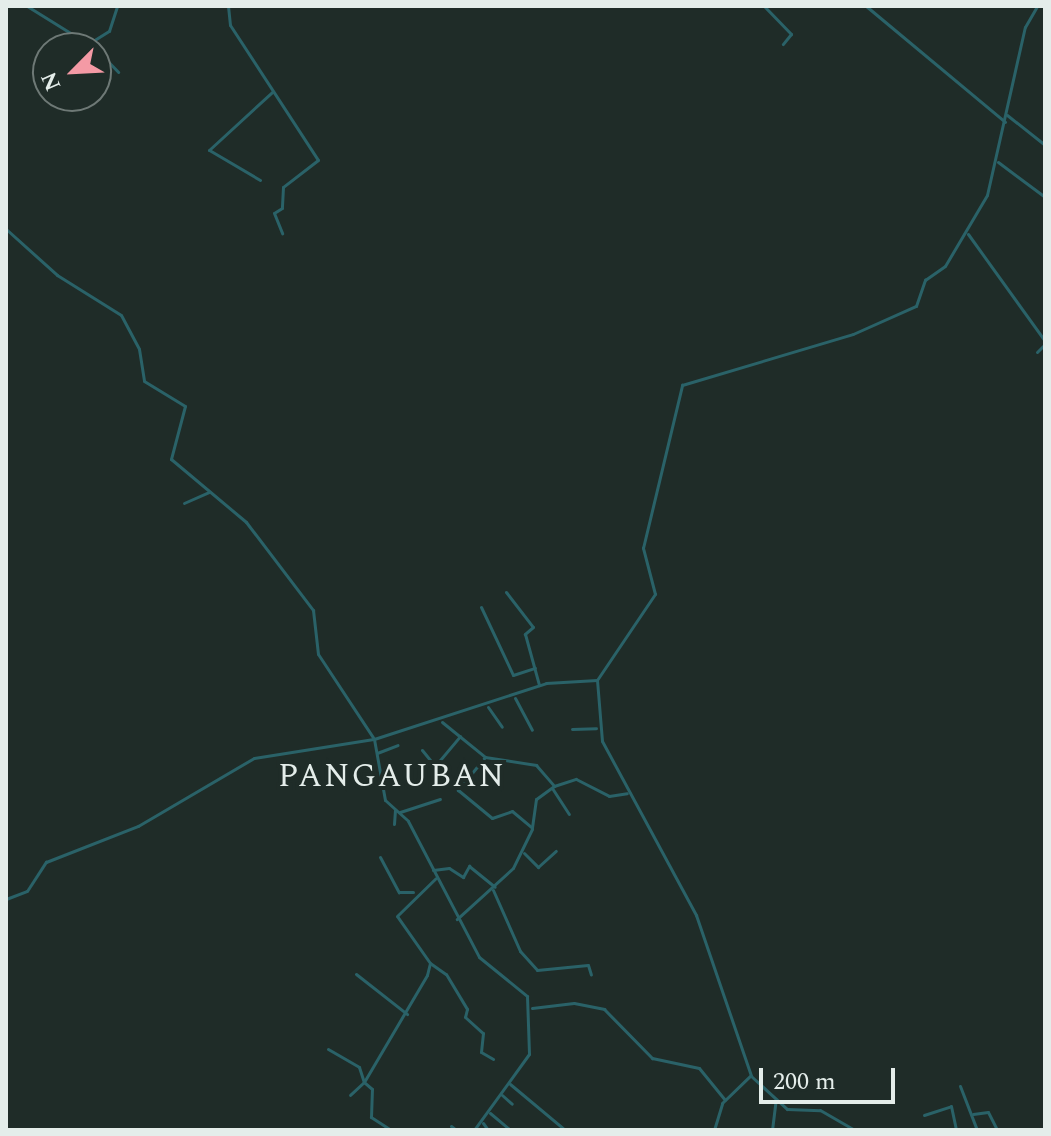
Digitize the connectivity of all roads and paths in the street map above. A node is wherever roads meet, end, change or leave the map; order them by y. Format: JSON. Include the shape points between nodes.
{"nodes":[{"id":1,"x":27,"y":6,"type":"edge"},
{"id":2,"x":117,"y":6,"type":"edge"},
{"id":3,"x":228,"y":6,"type":"edge"},
{"id":4,"x":764,"y":6,"type":"edge"},
{"id":5,"x":866,"y":6,"type":"edge"},
{"id":6,"x":1037,"y":6,"type":"edge"},
{"id":7,"x":71,"y":32,"type":"edge"},
{"id":8,"x":107,"y":32,"type":"edge"},
{"id":9,"x":783,"y":44,"type":"dead end"},
{"id":10,"x":112,"y":66,"type":"edge"},
{"id":11,"x":118,"y":72,"type":"dead end"},
{"id":12,"x":272,"y":92,"type":"junction"},
{"id":13,"x":1006,"y":114,"type":"junction"},
{"id":14,"x":1005,"y":122,"type":"junction"},
{"id":15,"x":1045,"y":145,"type":"edge"},
{"id":16,"x":996,"y":161,"type":"junction"},
{"id":17,"x":260,"y":180,"type":"dead end"},
{"id":18,"x":1045,"y":197,"type":"edge"},
{"id":19,"x":6,"y":229,"type":"edge"},
{"id":20,"x":282,"y":233,"type":"dead end"},
{"id":21,"x":968,"y":233,"type":"junction"},
{"id":22,"x":1045,"y":342,"type":"edge"},
{"id":23,"x":1037,"y":352,"type":"dead end"},
{"id":24,"x":209,"y":492,"type":"junction"},
{"id":25,"x":184,"y":503,"type":"dead end"},
{"id":26,"x":506,"y":592,"type":"dead end"},
{"id":27,"x":481,"y":607,"type":"dead end"},
{"id":28,"x":535,"y":668,"type":"junction"},
{"id":29,"x":597,"y":680,"type":"junction"},
{"id":30,"x":539,"y":685,"type":"junction"},
{"id":31,"x":515,"y":698,"type":"junction"},
{"id":32,"x":488,"y":707,"type":"junction"},
{"id":33,"x":440,"y":721,"type":"junction"},
{"id":34,"x":502,"y":727,"type":"dead end"},
{"id":35,"x":572,"y":729,"type":"dead end"},
{"id":36,"x":598,"y":729,"type":"junction"},
{"id":37,"x":532,"y":730,"type":"dead end"},
{"id":38,"x":460,"y":736,"type":"junction"},
{"id":39,"x":374,"y":739,"type":"junction"},
{"id":40,"x":398,"y":745,"type":"dead end"},
{"id":41,"x":422,"y":750,"type":"dead end"},
{"id":42,"x":377,"y":753,"type":"junction"},
{"id":43,"x":485,"y":757,"type":"junction"},
{"id":44,"x":435,"y":766,"type":"junction"},
{"id":45,"x":442,"y":775,"type":"dead end"},
{"id":46,"x":553,"y":787,"type":"junction"},
{"id":47,"x":627,"y":793,"type":"junction"},
{"id":48,"x":440,"y":799,"type":"dead end"},
{"id":49,"x":397,"y":811,"type":"junction"},
{"id":50,"x":569,"y":814,"type":"dead end"},
{"id":51,"x":394,"y":824,"type":"dead end"},
{"id":52,"x":532,"y":828,"type":"junction"},
{"id":53,"x":556,"y":851,"type":"dead end"},
{"id":54,"x":523,"y":852,"type":"junction"},
{"id":55,"x":380,"y":857,"type":"dead end"},
{"id":56,"x":433,"y":870,"type":"junction"},
{"id":57,"x":436,"y":878,"type":"junction"},
{"id":58,"x":494,"y":889,"type":"junction"},
{"id":59,"x":416,"y":891,"type":"junction"},
{"id":60,"x":6,"y":899,"type":"edge"},
{"id":61,"x":457,"y":919,"type":"junction"},
{"id":62,"x":430,"y":963,"type":"junction"},
{"id":63,"x":356,"y":974,"type":"dead end"},
{"id":64,"x":591,"y":975,"type":"dead end"},
{"id":65,"x":532,"y":1008,"type":"junction"},
{"id":66,"x":407,"y":1014,"type":"junction"},
{"id":67,"x":328,"y":1049,"type":"dead end"},
{"id":68,"x":493,"y":1059,"type":"dead end"},
{"id":69,"x":751,"y":1076,"type":"junction"},
{"id":70,"x":364,"y":1082,"type":"junction"},
{"id":71,"x":510,"y":1084,"type":"junction"},
{"id":72,"x":960,"y":1086,"type":"dead end"},
{"id":73,"x":350,"y":1095,"type":"dead end"},
{"id":74,"x":502,"y":1095,"type":"junction"},
{"id":75,"x":776,"y":1099,"type":"junction"},
{"id":76,"x":725,"y":1100,"type":"junction"},
{"id":77,"x":512,"y":1104,"type":"dead end"},
{"id":78,"x":490,"y":1113,"type":"junction"},
{"id":79,"x":973,"y":1114,"type":"junction"},
{"id":80,"x":924,"y":1115,"type":"dead end"},
{"id":81,"x":483,"y":1123,"type":"junction"},
{"id":82,"x":451,"y":1126,"type":"dead end"},
{"id":83,"x":391,"y":1130,"type":"edge"},
{"id":84,"x":456,"y":1130,"type":"edge"},
{"id":85,"x":474,"y":1130,"type":"edge"},
{"id":86,"x":488,"y":1130,"type":"edge"},
{"id":87,"x":510,"y":1130,"type":"edge"},
{"id":88,"x":565,"y":1130,"type":"edge"},
{"id":89,"x":714,"y":1130,"type":"edge"},
{"id":90,"x":772,"y":1130,"type":"edge"},
{"id":91,"x":854,"y":1130,"type":"edge"},
{"id":92,"x":956,"y":1130,"type":"edge"},
{"id":93,"x":977,"y":1130,"type":"edge"},
{"id":94,"x":997,"y":1130,"type":"edge"}],
"edges":[{"from":1,"to":7,"type":"street"},
{"from":2,"to":8,"type":"street"},
{"from":3,"to":12,"type":"street","via":[[226,17]]},
{"from":4,"to":9,"type":"street","via":[[791,34]]},
{"from":5,"to":14,"type":"street"},
{"from":6,"to":13,"type":"street","via":[[1025,27]]},
{"from":10,"to":11,"type":"street"},
{"from":12,"to":17,"type":"street","via":[[209,150]]},
{"from":12,"to":20,"type":"street","via":[[318,160],[283,187],[282,208],[274,213]]},
{"from":13,"to":14,"type":"street"},
{"from":13,"to":15,"type":"street"},
{"from":14,"to":16,"type":"street"},
{"from":16,"to":18,"type":"street"},
{"from":16,"to":21,"type":"street"},
{"from":19,"to":24,"type":"street","via":[[129,327],[144,381],[188,411],[171,459]]},
{"from":21,"to":22,"type":"street"},
{"from":21,"to":29,"type":"street","via":[[941,271],[925,280],[910,309],[680,388],[647,529],[645,563],[655,594]]},
{"from":22,"to":23,"type":"street"},
{"from":24,"to":25,"type":"street"},
{"from":24,"to":39,"type":"street","via":[[246,522],[313,610],[318,654]]},
{"from":26,"to":28,"type":"street","via":[[533,627],[525,634]]},
{"from":27,"to":28,"type":"street","via":[[513,675]]},
{"from":28,"to":30,"type":"street"},
{"from":29,"to":30,"type":"street"},
{"from":29,"to":36,"type":"street"},
{"from":30,"to":31,"type":"street"},
{"from":31,"to":32,"type":"street"},
{"from":31,"to":37,"type":"street"},
{"from":32,"to":33,"type":"street"},
{"from":32,"to":34,"type":"street"},
{"from":33,"to":38,"type":"street"},
{"from":33,"to":39,"type":"street"},
{"from":35,"to":36,"type":"street"},
{"from":36,"to":47,"type":"street"},
{"from":38,"to":43,"type":"street"},
{"from":38,"to":44,"type":"street"},
{"from":39,"to":42,"type":"street"},
{"from":39,"to":60,"type":"street","via":[[254,758],[138,826],[46,862],[27,891]]},
{"from":40,"to":42,"type":"street"},
{"from":41,"to":44,"type":"street"},
{"from":42,"to":49,"type":"street","via":[[385,800]]},
{"from":43,"to":46,"type":"street","via":[[536,765]]},
{"from":43,"to":52,"type":"street","via":[[458,790],[492,818],[512,811]]},
{"from":44,"to":45,"type":"street"},
{"from":46,"to":47,"type":"street","via":[[576,779],[609,796]]},
{"from":46,"to":50,"type":"street"},
{"from":46,"to":52,"type":"street","via":[[536,799]]},
{"from":47,"to":69,"type":"street","via":[[696,915]]},
{"from":48,"to":49,"type":"street"},
{"from":49,"to":51,"type":"street"},
{"from":49,"to":56,"type":"street"},
{"from":52,"to":54,"type":"street"},
{"from":53,"to":54,"type":"street","via":[[538,867]]},
{"from":54,"to":58,"type":"street"},
{"from":55,"to":59,"type":"street","via":[[399,892]]},
{"from":56,"to":57,"type":"street"},
{"from":56,"to":58,"type":"street","via":[[449,868],[463,877],[469,866]]},
{"from":57,"to":59,"type":"street"},
{"from":57,"to":61,"type":"street"},
{"from":58,"to":61,"type":"street"},
{"from":58,"to":64,"type":"street","via":[[520,951],[537,970],[588,965]]},
{"from":59,"to":62,"type":"street","via":[[412,906],[397,916]]},
{"from":61,"to":65,"type":"street","via":[[479,957],[520,989]]},
{"from":62,"to":66,"type":"street"},
{"from":62,"to":68,"type":"street","via":[[447,975],[467,1008],[465,1017],[483,1033],[481,1052]]},
{"from":63,"to":66,"type":"street"},
{"from":65,"to":71,"type":"street","via":[[524,1025],[529,1054]]},
{"from":65,"to":76,"type":"street","via":[[574,1003],[608,1011],[652,1058],[699,1068]]},
{"from":66,"to":70,"type":"street"},
{"from":67,"to":70,"type":"street","via":[[352,1058]]},
{"from":69,"to":75,"type":"street"},
{"from":69,"to":76,"type":"street"},
{"from":70,"to":73,"type":"street"},
{"from":70,"to":83,"type":"street","via":[[372,1089],[371,1117]]},
{"from":71,"to":74,"type":"street"},
{"from":71,"to":88,"type":"street"},
{"from":72,"to":79,"type":"street"},
{"from":74,"to":77,"type":"street"},
{"from":74,"to":78,"type":"street"},
{"from":75,"to":90,"type":"street"},
{"from":75,"to":91,"type":"street","via":[[795,1113],[820,1110]]},
{"from":76,"to":89,"type":"street"},
{"from":78,"to":81,"type":"street"},
{"from":78,"to":87,"type":"street"},
{"from":79,"to":93,"type":"street"},
{"from":79,"to":94,"type":"street","via":[[988,1112]]},
{"from":80,"to":92,"type":"street","via":[[951,1106]]},
{"from":81,"to":85,"type":"street"},
{"from":81,"to":86,"type":"street"},
{"from":82,"to":84,"type":"street"}]}
